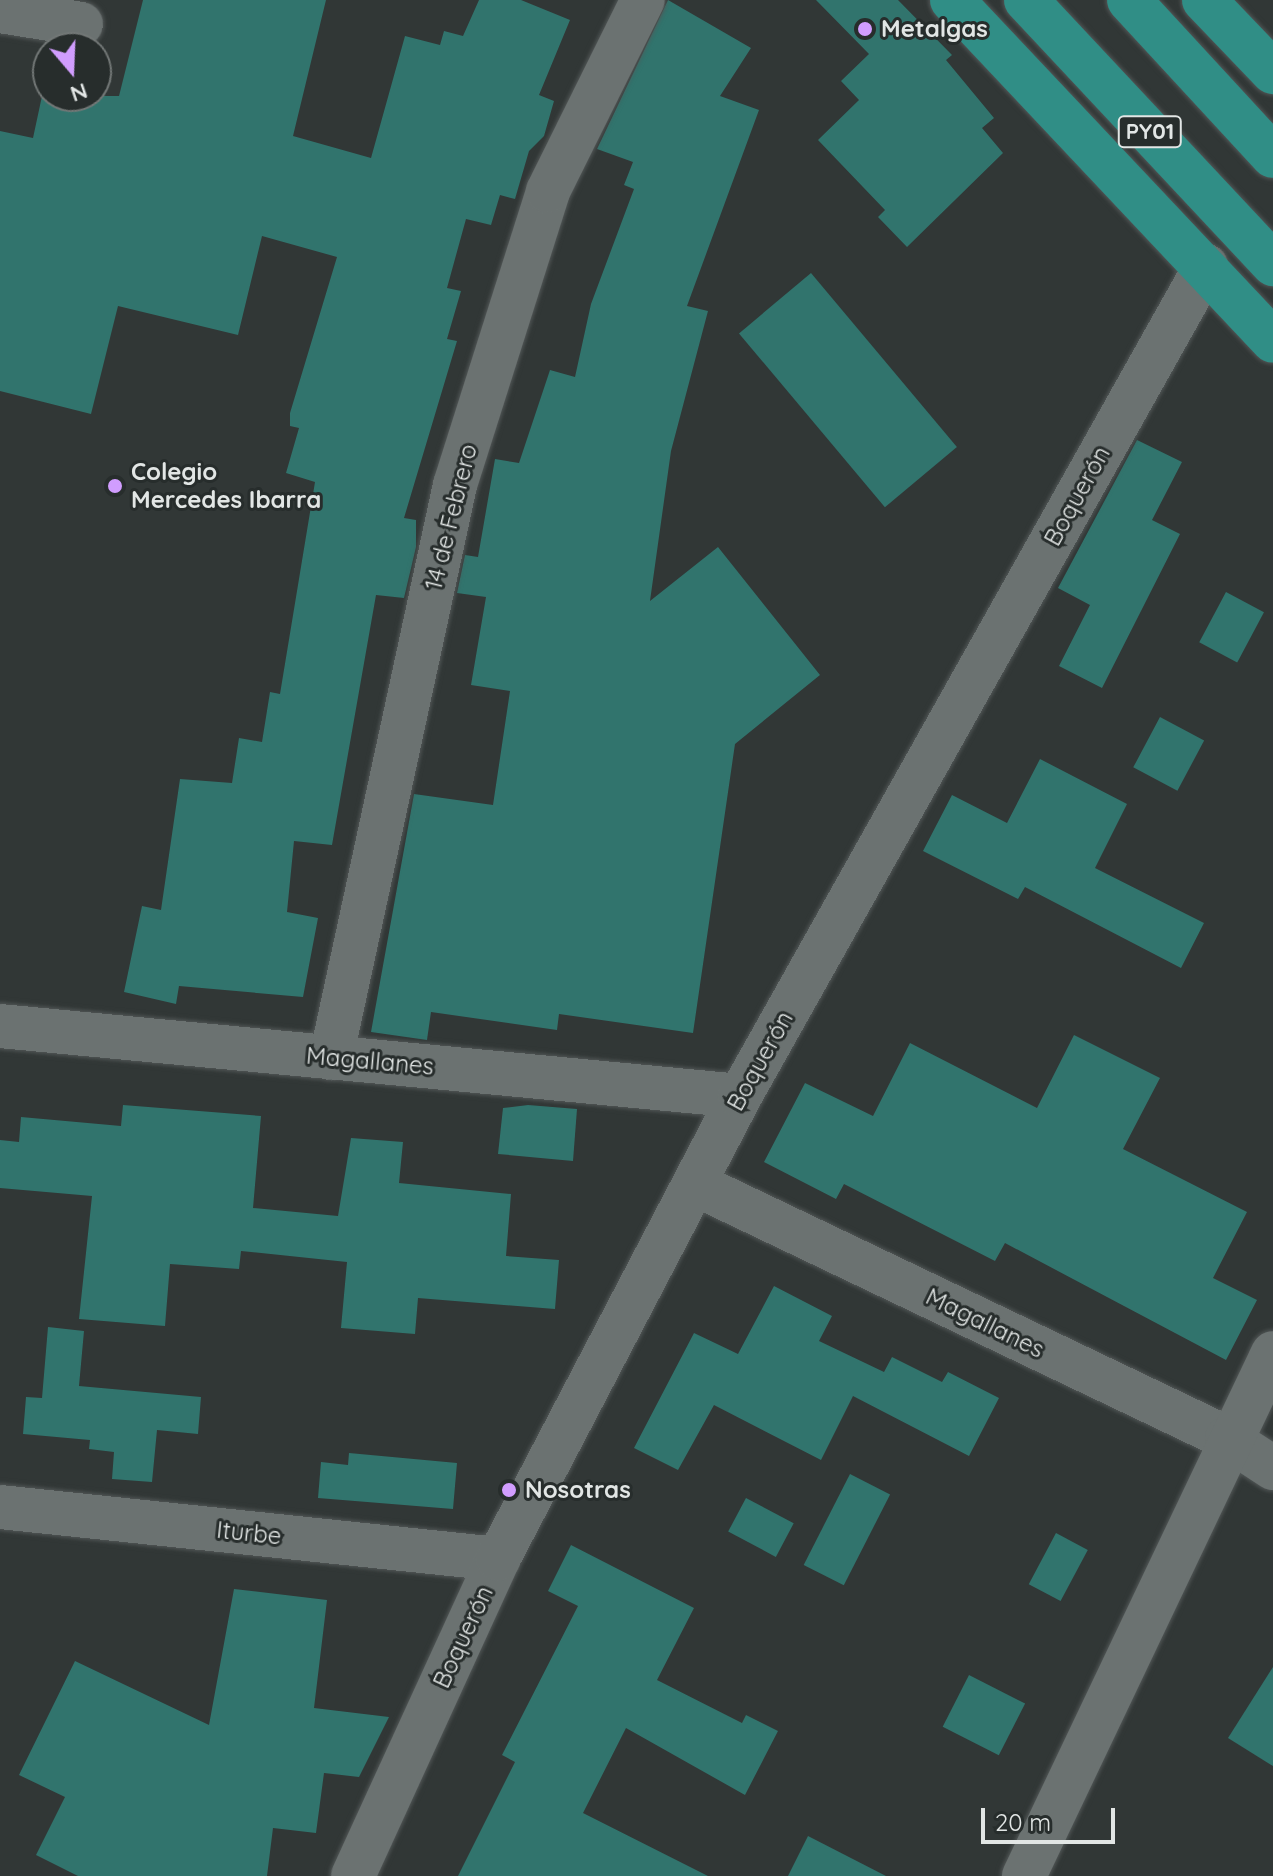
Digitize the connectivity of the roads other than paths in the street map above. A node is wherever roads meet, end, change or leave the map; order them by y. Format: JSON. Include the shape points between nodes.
{"nodes":[{"id":1,"x":643,"y":0,"type":"edge"},
{"id":2,"x":952,"y":0,"type":"edge"},
{"id":3,"x":1026,"y":0,"type":"edge"},
{"id":4,"x":1129,"y":0,"type":"edge"},
{"id":5,"x":1204,"y":0,"type":"edge"},
{"id":6,"x":0,"y":11,"type":"edge"},
{"id":7,"x":81,"y":24,"type":"dead end"},
{"id":8,"x":1273,"y":72,"type":"edge"},
{"id":9,"x":1273,"y":156,"type":"edge"},
{"id":10,"x":1273,"y":264,"type":"edge"},
{"id":11,"x":1206,"y":266,"type":"junction"},
{"id":12,"x":1273,"y":341,"type":"edge"},
{"id":13,"x":0,"y":1026,"type":"edge"},
{"id":14,"x":331,"y":1058,"type":"junction"},
{"id":15,"x":740,"y":1096,"type":"junction"},
{"id":16,"x":695,"y":1184,"type":"junction"},
{"id":17,"x":1273,"y":1353,"type":"edge"},
{"id":18,"x":1227,"y":1438,"type":"junction"},
{"id":19,"x":1273,"y":1468,"type":"edge"},
{"id":20,"x":0,"y":1507,"type":"edge"},
{"id":21,"x":498,"y":1559,"type":"junction"},
{"id":22,"x":353,"y":1876,"type":"edge"},
{"id":23,"x":1024,"y":1876,"type":"edge"}],
"edges":[{"from":1,"to":14,"type":"street","name":"14 de Febrero","via":[[548,191],[455,485]]},
{"from":2,"to":11,"type":"highway"},
{"from":3,"to":10,"type":"highway","number":"PY01"},
{"from":4,"to":9,"type":"highway"},
{"from":5,"to":8,"type":"highway"},
{"from":6,"to":7,"type":"street"},
{"from":11,"to":12,"type":"highway"},
{"from":11,"to":15,"type":"street","name":"Boquerón"},
{"from":13,"to":14,"type":"street","name":"Magallanes"},
{"from":14,"to":15,"type":"street","name":"Magallanes"},
{"from":15,"to":16,"type":"street","name":"Boquerón"},
{"from":16,"to":18,"type":"street","name":"Magallanes"},
{"from":16,"to":21,"type":"street","name":"Boquerón"},
{"from":17,"to":18,"type":"street"},
{"from":18,"to":19,"type":"street","name":"Magallanes"},
{"from":18,"to":23,"type":"street"},
{"from":20,"to":21,"type":"street","name":"Iturbe"},
{"from":21,"to":22,"type":"street","name":"Boquerón"}]}
